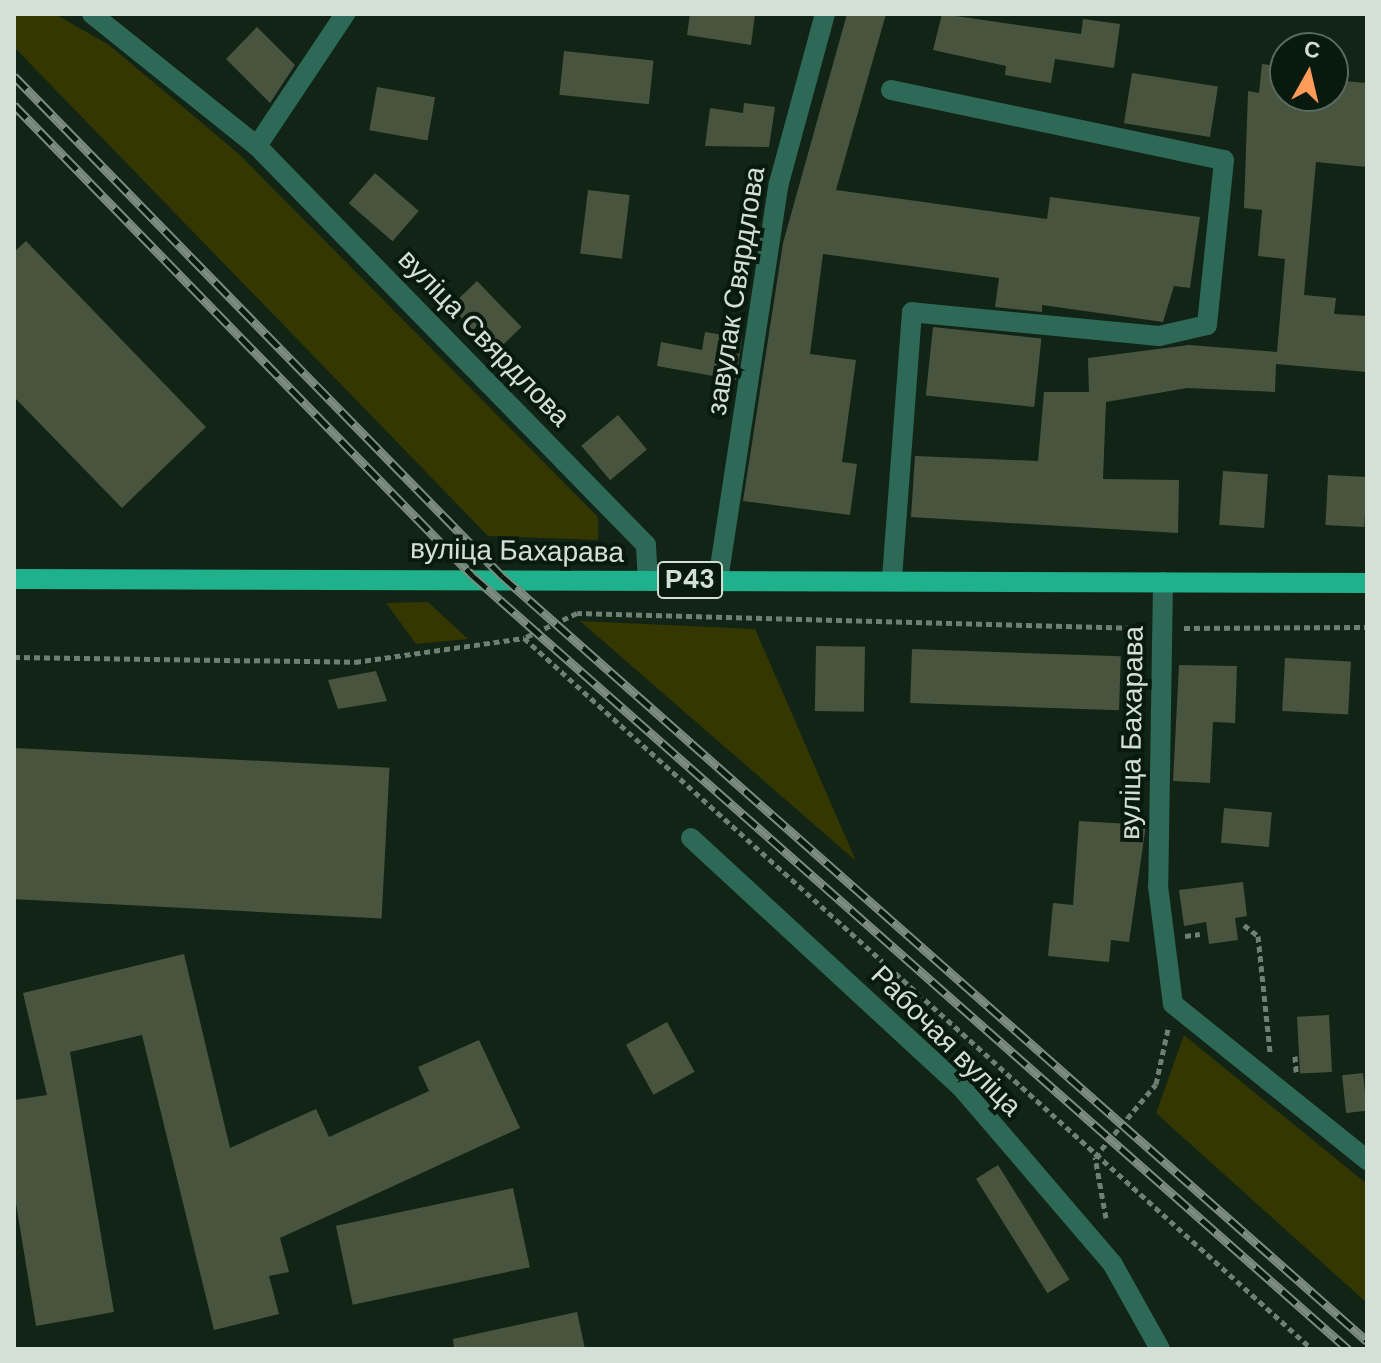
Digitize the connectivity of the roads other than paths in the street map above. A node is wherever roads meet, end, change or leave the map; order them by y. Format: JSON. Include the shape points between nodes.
{"nodes":[{"id":1,"x":92,"y":14,"type":"edge"},
{"id":2,"x":345,"y":14,"type":"edge"},
{"id":3,"x":825,"y":14,"type":"edge"},
{"id":4,"x":120,"y":21,"type":"edge"},
{"id":5,"x":891,"y":90,"type":"dead end"},
{"id":6,"x":257,"y":146,"type":"junction"},
{"id":7,"x":14,"y":579,"type":"edge"},
{"id":8,"x":648,"y":580,"type":"junction"},
{"id":9,"x":718,"y":580,"type":"junction"},
{"id":10,"x":892,"y":581,"type":"junction"},
{"id":11,"x":1163,"y":582,"type":"junction"},
{"id":12,"x":1367,"y":583,"type":"edge"},
{"id":13,"x":691,"y":838,"type":"dead end"},
{"id":14,"x":1367,"y":1160,"type":"edge"},
{"id":15,"x":1160,"y":1349,"type":"edge"}],
"edges":[{"from":1,"to":4,"type":"street","name":"вуліца Свярдлова"},
{"from":2,"to":6,"type":"street"},
{"from":3,"to":9,"type":"street","name":"завулак Свярдлова","via":[[779,183]]},
{"from":4,"to":6,"type":"street","name":"вуліца Свярдлова"},
{"from":5,"to":10,"type":"street","via":[[1224,160],[1207,325],[1159,336],[912,312]]},
{"from":6,"to":8,"type":"street","name":"вуліца Свярдлова","via":[[646,545]]},
{"from":7,"to":8,"type":"main road","name":"вуліца Бахарава","number":"Р43"},
{"from":8,"to":9,"type":"main road","name":"вуліца Бахарава","number":"Р43"},
{"from":9,"to":10,"type":"main road","name":"вуліца Бахарава","number":"Р43"},
{"from":10,"to":11,"type":"main road","name":"вуліца Бахарава","number":"Р43"},
{"from":11,"to":12,"type":"main road","name":"вуліца Бахарава","number":"Р43"},
{"from":11,"to":14,"type":"street","name":"вуліца Бахарава","via":[[1158,886],[1173,1004]]},
{"from":13,"to":15,"type":"street","name":"Рабочая вуліца","via":[[961,1087],[1112,1263]]}]}
